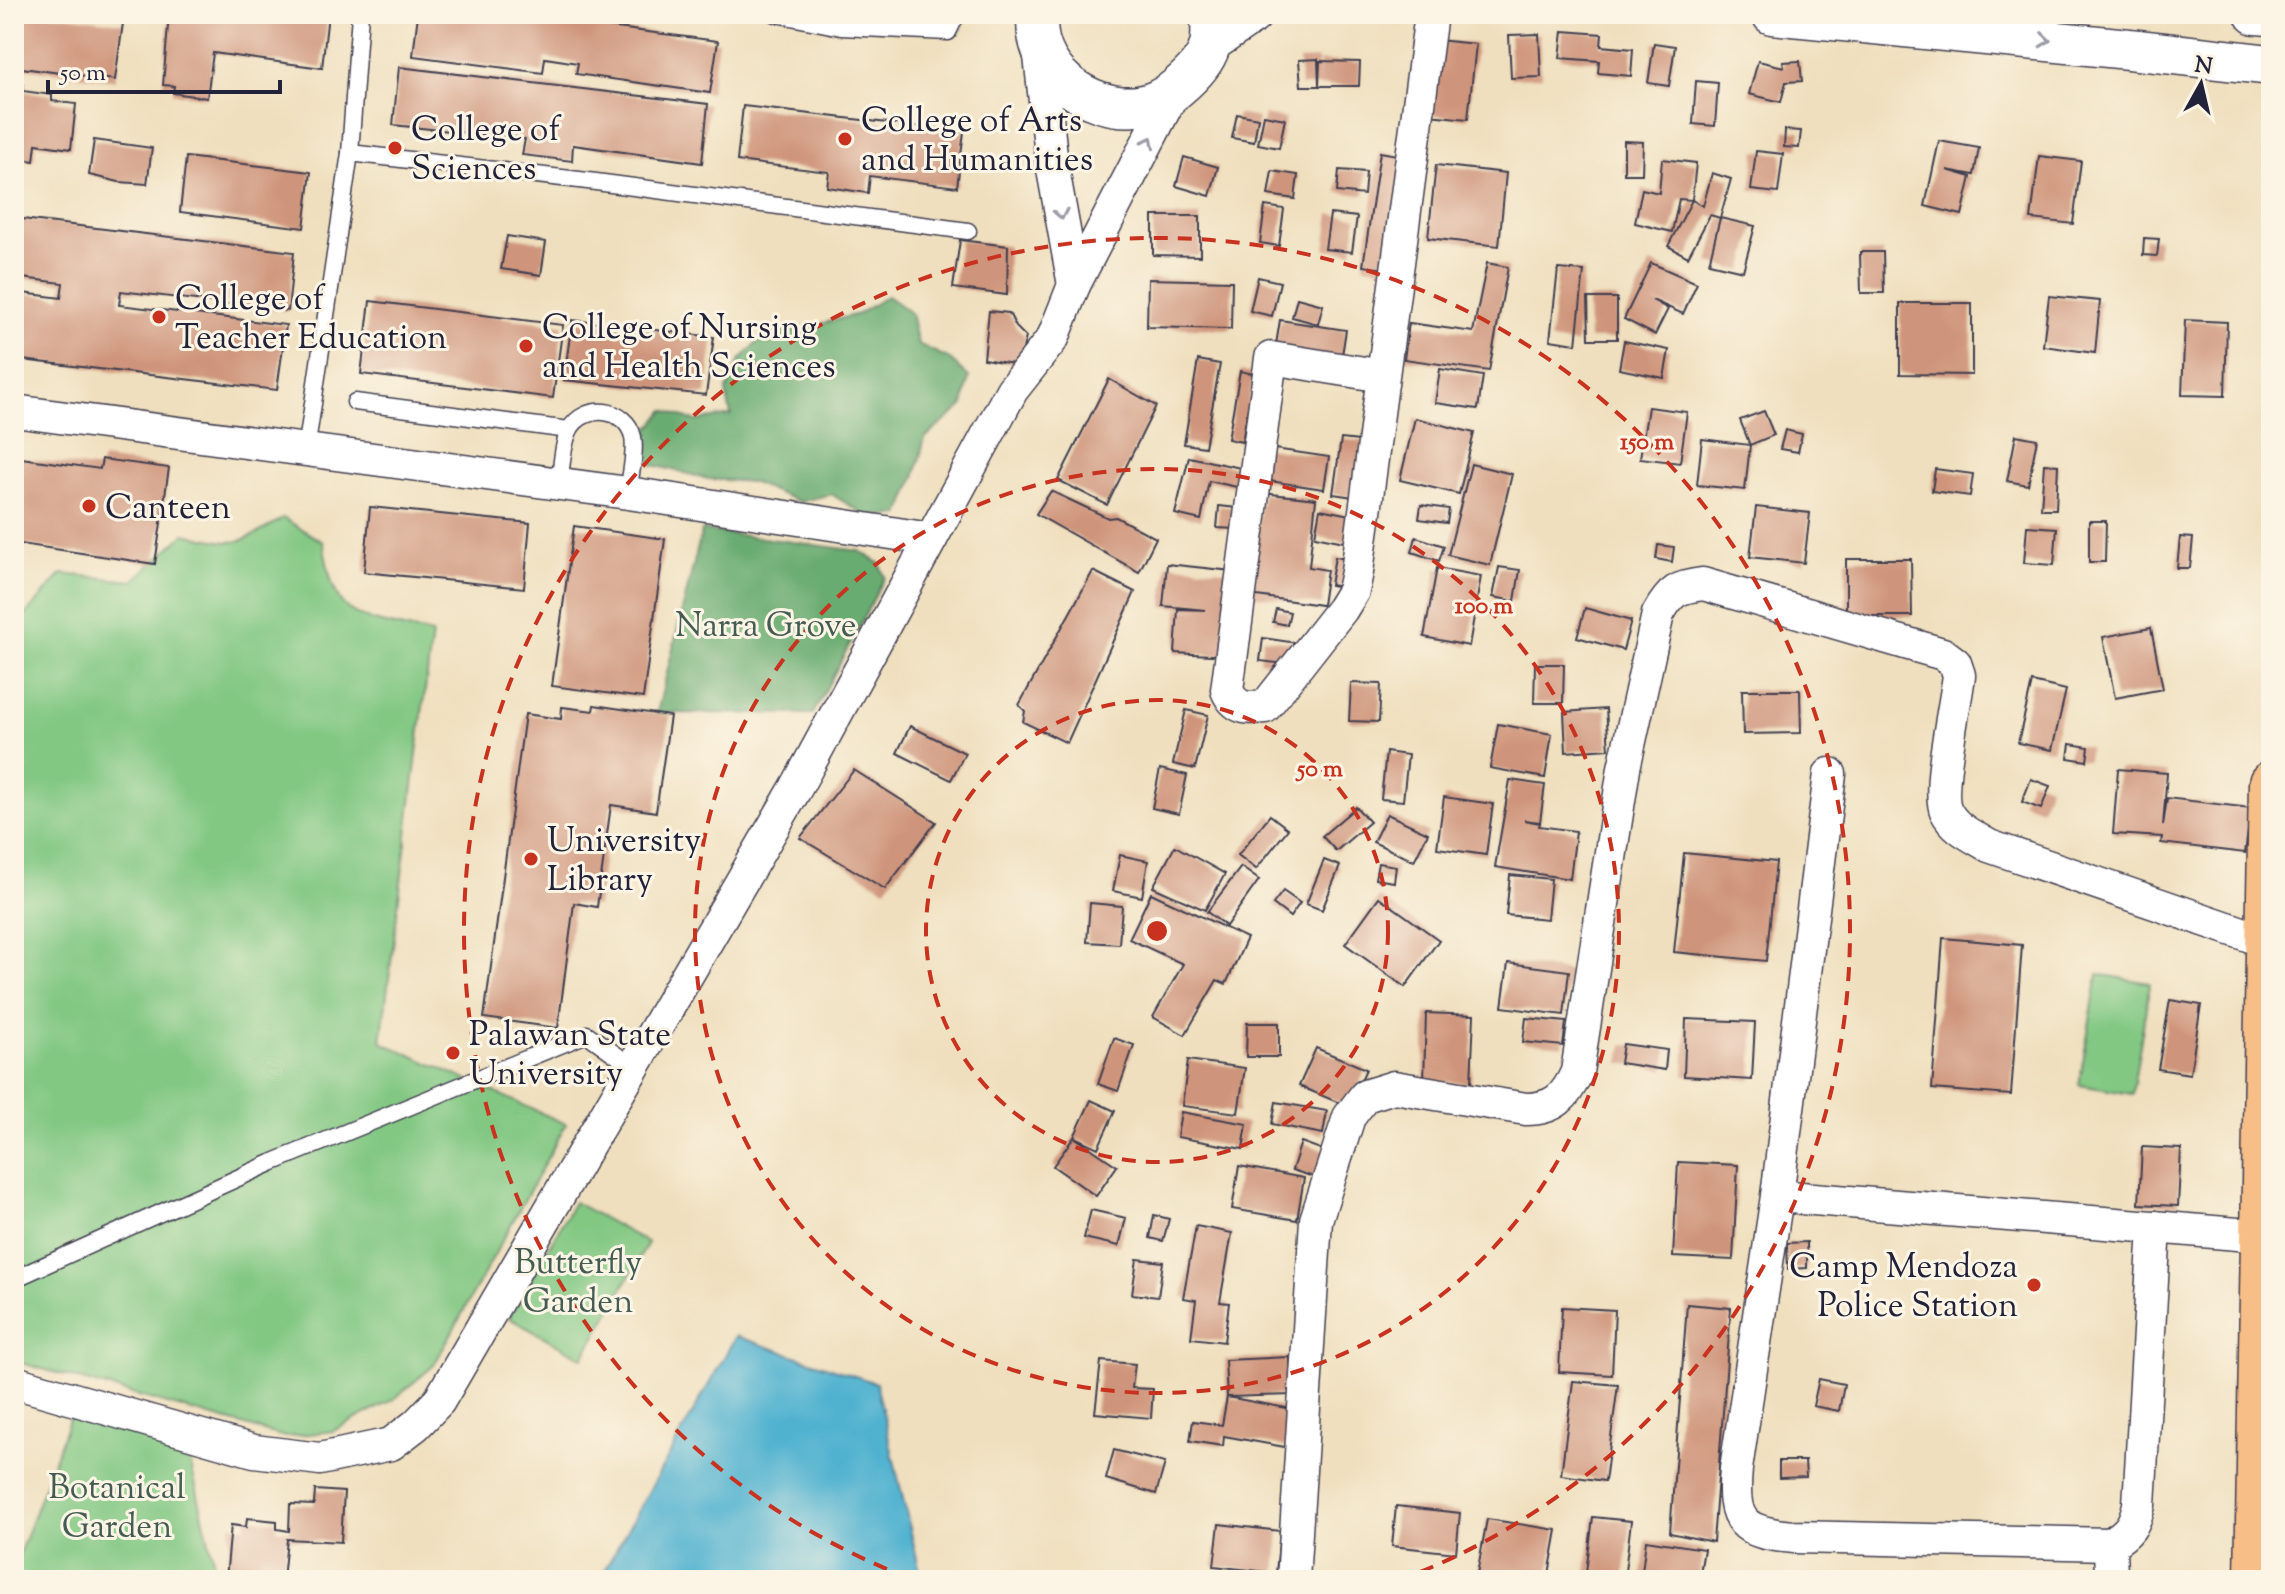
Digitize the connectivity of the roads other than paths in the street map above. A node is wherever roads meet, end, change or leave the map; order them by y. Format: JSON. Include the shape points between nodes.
{"nodes":[{"id":1,"x":360,"y":14,"type":"edge"},
{"id":2,"x":776,"y":14,"type":"edge"},
{"id":3,"x":957,"y":14,"type":"edge"},
{"id":4,"x":1252,"y":14,"type":"edge"},
{"id":5,"x":1431,"y":14,"type":"edge"},
{"id":6,"x":1772,"y":14,"type":"edge"},
{"id":7,"x":2255,"y":14,"type":"edge"},
{"id":8,"x":2271,"y":15,"type":"edge"},
{"id":9,"x":1037,"y":20,"type":"edge"},
{"id":10,"x":1211,"y":28,"type":"edge"},
{"id":11,"x":2271,"y":65,"type":"edge"},
{"id":12,"x":1173,"y":93,"type":"junction"},
{"id":13,"x":350,"y":153,"type":"junction"},
{"id":14,"x":968,"y":231,"type":"dead end"},
{"id":15,"x":1074,"y":285,"type":"junction"},
{"id":16,"x":1383,"y":376,"type":"junction"},
{"id":17,"x":355,"y":402,"type":"dead end"},
{"id":18,"x":14,"y":411,"type":"edge"},
{"id":19,"x":569,"y":430,"type":"junction"},
{"id":20,"x":306,"y":451,"type":"junction"},
{"id":21,"x":559,"y":484,"type":"junction"},
{"id":22,"x":628,"y":493,"type":"junction"},
{"id":23,"x":931,"y":539,"type":"junction"},
{"id":24,"x":1830,"y":774,"type":"dead end"},
{"id":25,"x":2271,"y":783,"type":"edge"},
{"id":26,"x":2268,"y":942,"type":"junction"},
{"id":27,"x":2269,"y":1011,"type":"edge"},
{"id":28,"x":633,"y":1067,"type":"junction"},
{"id":29,"x":1777,"y":1196,"type":"junction"},
{"id":30,"x":2155,"y":1227,"type":"junction"},
{"id":31,"x":2262,"y":1236,"type":"junction"},
{"id":32,"x":14,"y":1279,"type":"edge"},
{"id":33,"x":14,"y":1382,"type":"edge"},
{"id":34,"x":2110,"y":1544,"type":"junction"},
{"id":35,"x":1293,"y":1580,"type":"edge"},
{"id":36,"x":2111,"y":1580,"type":"edge"},
{"id":37,"x":2257,"y":1580,"type":"edge"}],
"edges":[{"from":1,"to":13,"type":"lane"},
{"from":2,"to":3,"type":"lane","via":[[841,27],[948,32]]},
{"from":4,"to":10,"type":"street"},
{"from":5,"to":16,"type":"street"},
{"from":6,"to":11,"type":"street","one_way":true},
{"from":7,"to":8,"type":"street"},
{"from":9,"to":12,"type":"street","via":[[1046,60],[1070,88],[1103,105],[1139,106]]},
{"from":9,"to":15,"type":"street","one_way":true,"via":[[1052,164]]},
{"from":10,"to":12,"type":"street","via":[[1202,64]]},
{"from":15,"to":12,"type":"street","one_way":true},
{"from":13,"to":14,"type":"lane"},
{"from":13,"to":20,"type":"lane"},
{"from":15,"to":23,"type":"street","via":[[1053,338],[1012,390]]},
{"from":16,"to":16,"type":"street","via":[[1353,591],[1265,707],[1245,709],[1227,690],[1271,358]]},
{"from":17,"to":19,"type":"lane"},
{"from":18,"to":20,"type":"street"},
{"from":19,"to":21,"type":"lane"},
{"from":19,"to":22,"type":"lane","via":[[593,412],[623,420],[633,438]]},
{"from":20,"to":21,"type":"street"},
{"from":21,"to":22,"type":"street"},
{"from":22,"to":23,"type":"street"},
{"from":23,"to":28,"type":"street","via":[[796,788]]},
{"from":24,"to":29,"type":"street"},
{"from":25,"to":26,"type":"main road"},
{"from":26,"to":27,"type":"main road"},
{"from":26,"to":35,"type":"street","via":[[1989,846],[1958,828],[1945,810],[1942,790],[1959,675],[1955,663],[1943,654],[1703,584],[1669,595],[1658,614],[1624,768],[1577,1072],[1570,1089],[1543,1109],[1526,1109],[1394,1087],[1365,1096],[1349,1117],[1316,1220]]},
{"from":27,"to":31,"type":"main road"},
{"from":28,"to":32,"type":"lane","via":[[587,1034],[271,1163]]},
{"from":28,"to":33,"type":"street","via":[[439,1401],[391,1444],[320,1459],[254,1451]]},
{"from":29,"to":30,"type":"street"},
{"from":29,"to":34,"type":"street","via":[[1733,1497],[1746,1527],[1794,1537]]},
{"from":30,"to":31,"type":"street"},
{"from":30,"to":34,"type":"street","via":[[2139,1505],[2128,1534]]},
{"from":31,"to":37,"type":"main road"},
{"from":34,"to":36,"type":"street"}]}
